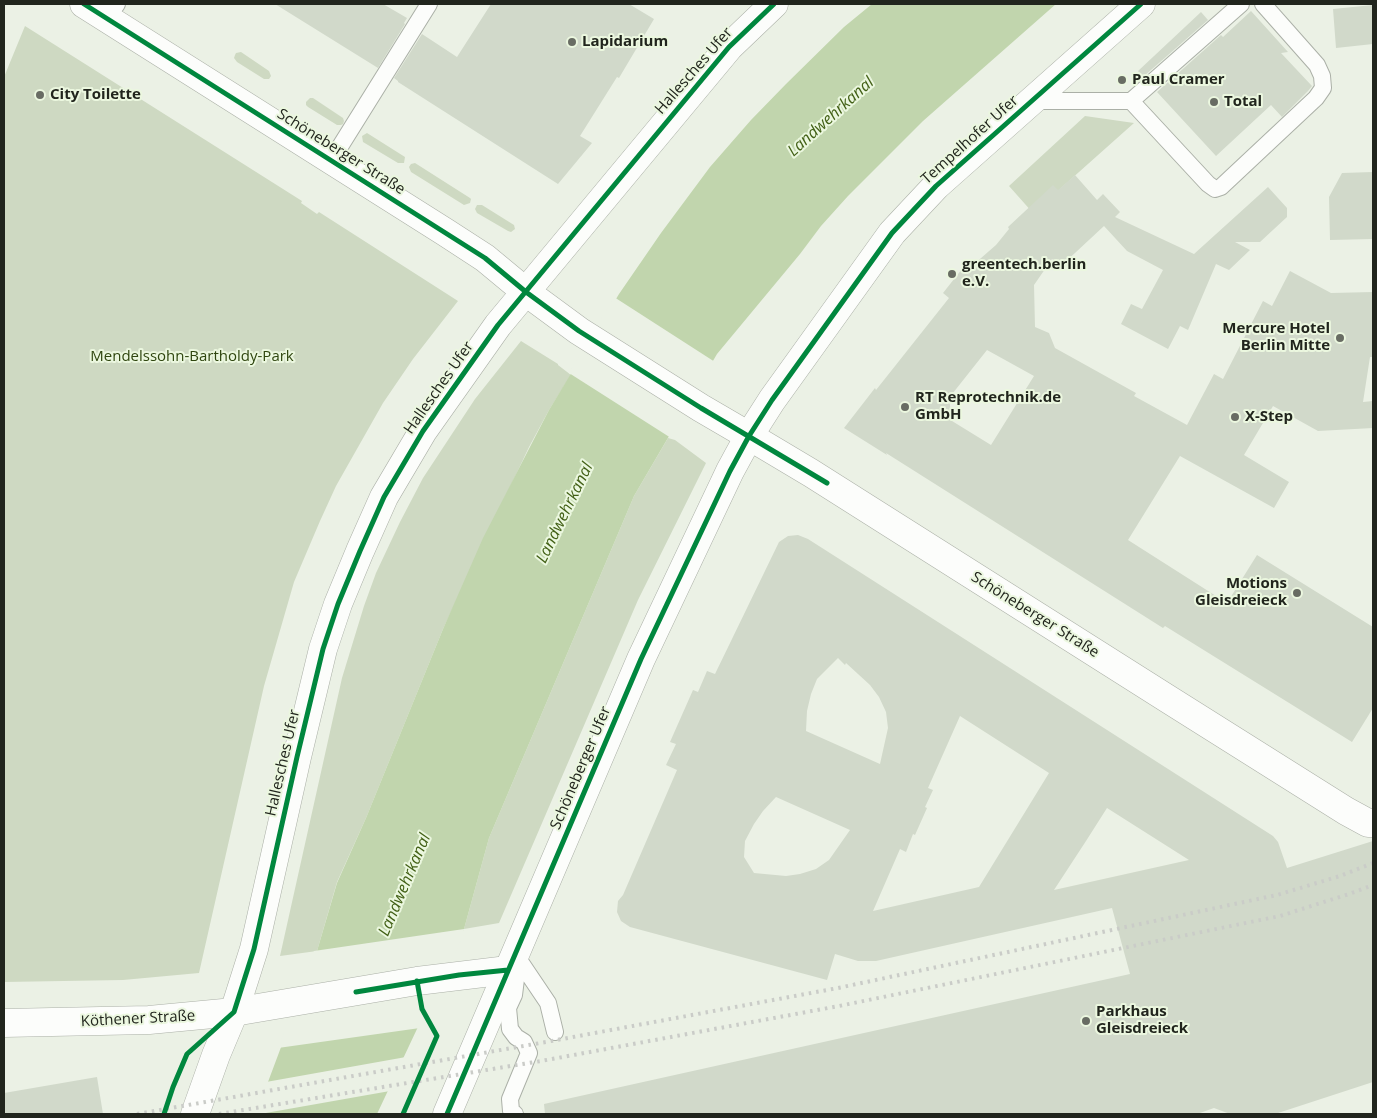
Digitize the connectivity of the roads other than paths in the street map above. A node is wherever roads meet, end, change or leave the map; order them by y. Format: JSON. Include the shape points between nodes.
{"nodes":[{"id":1,"x":84,"y":4,"type":"edge"},
{"id":2,"x":429,"y":4,"type":"edge"},
{"id":3,"x":774,"y":4,"type":"edge"},
{"id":4,"x":1141,"y":4,"type":"edge"},
{"id":5,"x":1241,"y":4,"type":"edge"},
{"id":6,"x":1262,"y":4,"type":"edge"},
{"id":7,"x":112,"y":11,"type":"edge"},
{"id":8,"x":1032,"y":102,"type":"junction"},
{"id":9,"x":1131,"y":102,"type":"junction"},
{"id":10,"x":331,"y":161,"type":"junction"},
{"id":11,"x":526,"y":292,"type":"junction"},
{"id":12,"x":749,"y":436,"type":"junction"},
{"id":13,"x":1373,"y":823,"type":"edge"},
{"id":14,"x":511,"y":962,"type":"junction"},
{"id":15,"x":234,"y":1012,"type":"junction"},
{"id":16,"x":4,"y":1023,"type":"edge"},
{"id":17,"x":556,"y":1032,"type":"dead end"},
{"id":18,"x":195,"y":1114,"type":"edge"},
{"id":19,"x":447,"y":1114,"type":"edge"},
{"id":20,"x":515,"y":1114,"type":"edge"}],
"edges":[{"from":1,"to":7,"type":"main road","name":"Schöneberger Straße"},
{"from":2,"to":10,"type":"lane"},
{"from":3,"to":11,"type":"main road","name":"Hallesches Ufer","via":[[729,47]]},
{"from":4,"to":8,"type":"main road","name":"Tempelhofer Ufer"},
{"from":5,"to":9,"type":"lane"},
{"from":6,"to":9,"type":"lane","via":[[1317,65],[1323,88],[1222,186],[1215,189],[1208,184]]},
{"from":7,"to":10,"type":"main road","name":"Schöneberger Straße"},
{"from":8,"to":9,"type":"lane"},
{"from":8,"to":12,"type":"main road","name":"Tempelhofer Ufer","via":[[936,186],[892,233]]},
{"from":10,"to":11,"type":"main road","name":"Schöneberger Straße","via":[[485,258]]},
{"from":11,"to":12,"type":"main road","name":"Schöneberger Straße","via":[[579,331]]},
{"from":11,"to":15,"type":"main road","name":"Hallesches Ufer","via":[[498,325],[423,431],[384,497],[338,604],[323,649],[254,949]]},
{"from":12,"to":13,"type":"main road","name":"Schöneberger Straße","via":[[1346,810]]},
{"from":12,"to":14,"type":"main road","name":"Schöneberger Ufer","via":[[641,659]]},
{"from":14,"to":15,"type":"main road","name":"Köthener Straße","via":[[459,975]]},
{"from":14,"to":17,"type":"lane","via":[[548,1003]]},
{"from":14,"to":19,"type":"main road","name":"Schöneberger Ufer"},
{"from":14,"to":20,"type":"lane","via":[[516,979],[508,1008],[510,1030],[524,1042],[529,1053],[510,1099],[511,1111]]},
{"from":15,"to":16,"type":"main road","name":"Köthener Straße","via":[[150,1020]]},
{"from":15,"to":18,"type":"main road","name":"Hallesches Ufer"}]}
